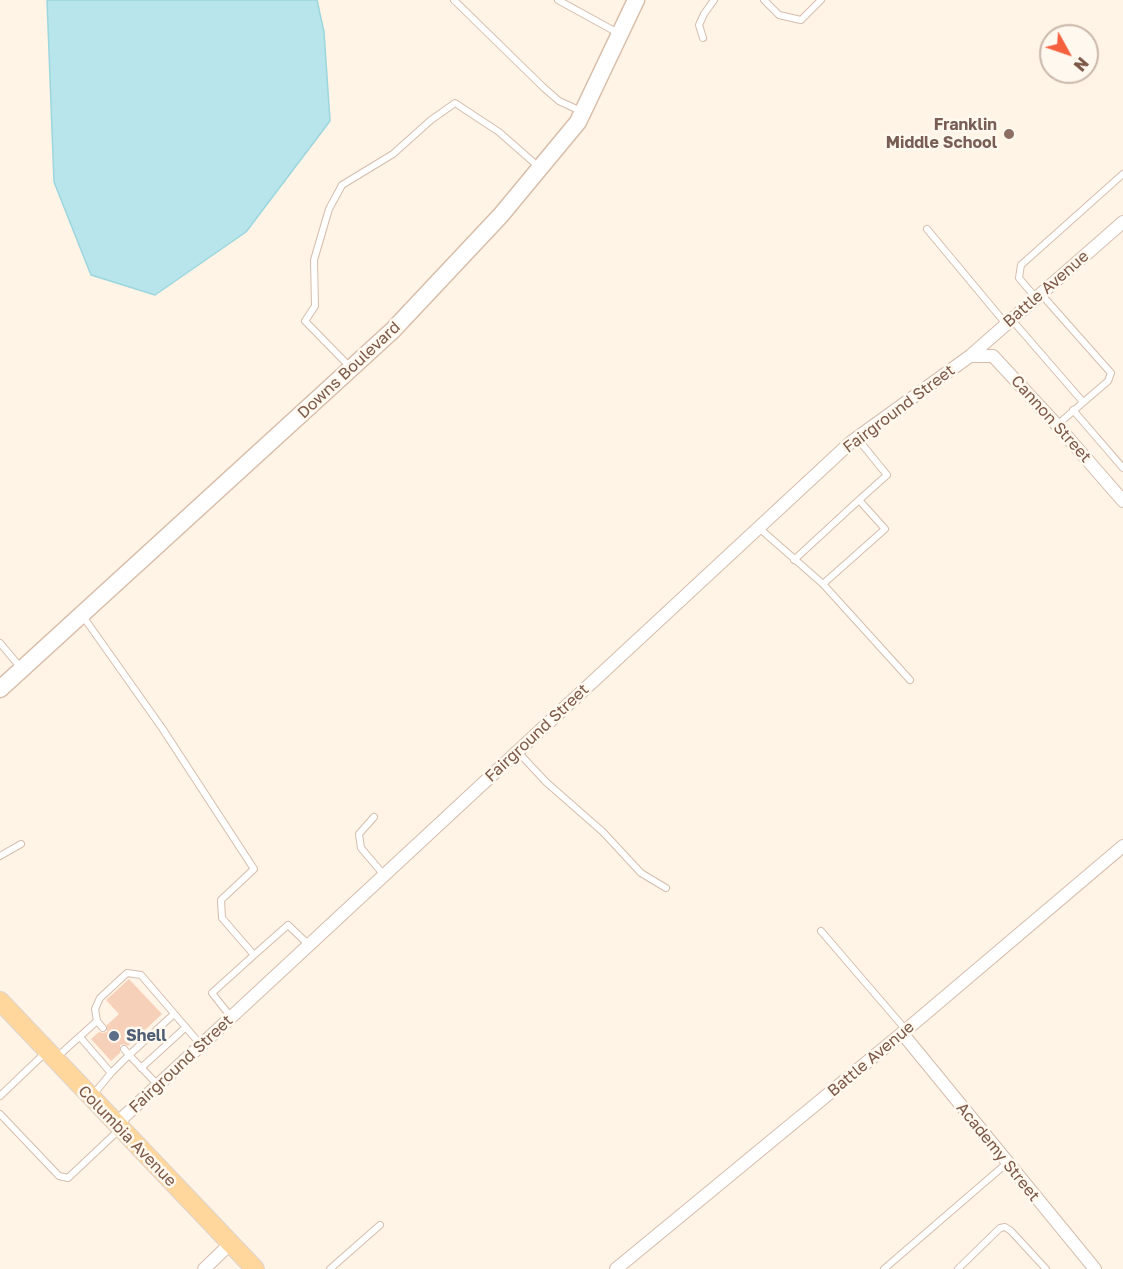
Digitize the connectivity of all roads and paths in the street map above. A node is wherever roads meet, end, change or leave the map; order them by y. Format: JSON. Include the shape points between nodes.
{"nodes":[{"id":1,"x":454,"y":0,"type":"edge"},
{"id":2,"x":558,"y":0,"type":"edge"},
{"id":3,"x":636,"y":0,"type":"edge"},
{"id":4,"x":714,"y":0,"type":"edge"},
{"id":5,"x":764,"y":0,"type":"edge"},
{"id":6,"x":821,"y":0,"type":"edge"},
{"id":7,"x":620,"y":35,"type":"junction"},
{"id":8,"x":703,"y":38,"type":"dead end"},
{"id":9,"x":583,"y":112,"type":"junction"},
{"id":10,"x":540,"y":168,"type":"junction"},
{"id":11,"x":1123,"y":174,"type":"edge"},
{"id":12,"x":1123,"y":222,"type":"edge"},
{"id":13,"x":927,"y":229,"type":"dead end"},
{"id":14,"x":1038,"y":296,"type":"junction"},
{"id":15,"x":1009,"y":322,"type":"junction"},
{"id":16,"x":970,"y":356,"type":"junction"},
{"id":17,"x":351,"y":369,"type":"junction"},
{"id":18,"x":1083,"y":402,"type":"junction"},
{"id":19,"x":1073,"y":410,"type":"junction"},
{"id":20,"x":1057,"y":425,"type":"junction"},
{"id":21,"x":856,"y":438,"type":"junction"},
{"id":22,"x":1123,"y":468,"type":"edge"},
{"id":23,"x":859,"y":500,"type":"junction"},
{"id":24,"x":1123,"y":501,"type":"edge"},
{"id":25,"x":759,"y":528,"type":"junction"},
{"id":26,"x":794,"y":560,"type":"junction"},
{"id":27,"x":823,"y":584,"type":"junction"},
{"id":28,"x":82,"y":615,"type":"junction"},
{"id":29,"x":0,"y":643,"type":"edge"},
{"id":30,"x":22,"y":669,"type":"junction"},
{"id":31,"x":910,"y":680,"type":"dead end"},
{"id":32,"x":0,"y":689,"type":"edge"},
{"id":33,"x":517,"y":751,"type":"junction"},
{"id":34,"x":374,"y":817,"type":"dead end"},
{"id":35,"x":21,"y":844,"type":"dead end"},
{"id":36,"x":1123,"y":846,"type":"edge"},
{"id":37,"x":0,"y":856,"type":"edge"},
{"id":38,"x":384,"y":875,"type":"junction"},
{"id":39,"x":666,"y":888,"type":"dead end"},
{"id":40,"x":820,"y":931,"type":"dead end"},
{"id":41,"x":309,"y":945,"type":"junction"},
{"id":42,"x":254,"y":955,"type":"junction"},
{"id":43,"x":0,"y":1001,"type":"edge"},
{"id":44,"x":174,"y":1014,"type":"junction"},
{"id":45,"x":231,"y":1017,"type":"junction"},
{"id":46,"x":97,"y":1021,"type":"junction"},
{"id":47,"x":186,"y":1027,"type":"junction"},
{"id":48,"x":103,"y":1028,"type":"dead end"},
{"id":49,"x":904,"y":1032,"type":"junction"},
{"id":50,"x":80,"y":1038,"type":"junction"},
{"id":51,"x":201,"y":1045,"type":"junction"},
{"id":52,"x":124,"y":1049,"type":"dead end"},
{"id":53,"x":129,"y":1055,"type":"junction"},
{"id":54,"x":51,"y":1056,"type":"junction"},
{"id":55,"x":141,"y":1068,"type":"junction"},
{"id":56,"x":111,"y":1073,"type":"junction"},
{"id":57,"x":158,"y":1085,"type":"junction"},
{"id":58,"x":0,"y":1096,"type":"edge"},
{"id":59,"x":91,"y":1098,"type":"junction"},
{"id":60,"x":0,"y":1114,"type":"edge"},
{"id":61,"x":118,"y":1126,"type":"junction"},
{"id":62,"x":1007,"y":1163,"type":"junction"},
{"id":63,"x":380,"y":1225,"type":"dead end"},
{"id":64,"x":230,"y":1244,"type":"junction"},
{"id":65,"x":204,"y":1269,"type":"edge"},
{"id":66,"x":255,"y":1269,"type":"edge"},
{"id":67,"x":330,"y":1269,"type":"edge"},
{"id":68,"x":616,"y":1269,"type":"edge"},
{"id":69,"x":884,"y":1269,"type":"edge"},
{"id":70,"x":958,"y":1269,"type":"edge"},
{"id":71,"x":1046,"y":1269,"type":"edge"},
{"id":72,"x":1095,"y":1269,"type":"edge"}],
"edges":[{"from":1,"to":9,"type":"lane","via":[[543,87]]},
{"from":2,"to":7,"type":"lane"},
{"from":3,"to":7,"type":"street","name":"Downs Boulevard"},
{"from":4,"to":8,"type":"lane","via":[[699,25]]},
{"from":5,"to":6,"type":"lane","via":[[779,15],[801,20]]},
{"from":7,"to":9,"type":"street","name":"Downs Boulevard"},
{"from":9,"to":10,"type":"street","name":"Downs Boulevard"},
{"from":10,"to":17,"type":"street","name":"Downs Boulevard","via":[[501,215]]},
{"from":10,"to":17,"type":"lane","via":[[499,132],[455,104],[393,154],[342,185],[329,209],[314,260],[315,306],[305,321]]},
{"from":11,"to":14,"type":"lane","via":[[1021,265],[1019,278]]},
{"from":12,"to":14,"type":"street","name":"Battle Avenue"},
{"from":13,"to":15,"type":"lane"},
{"from":14,"to":15,"type":"street","name":"Battle Avenue"},
{"from":14,"to":18,"type":"lane","via":[[1111,373],[1108,381]]},
{"from":15,"to":16,"type":"street","name":"Battle Avenue"},
{"from":15,"to":18,"type":"lane"},
{"from":16,"to":20,"type":"street","name":"Cannon Street","via":[[993,356]]},
{"from":16,"to":21,"type":"street","name":"Fairground Street"},
{"from":17,"to":28,"type":"street","name":"Downs Boulevard"},
{"from":18,"to":19,"type":"lane"},
{"from":19,"to":20,"type":"lane"},
{"from":19,"to":22,"type":"lane"},
{"from":20,"to":24,"type":"street","name":"Cannon Street"},
{"from":21,"to":23,"type":"lane","via":[[887,475]]},
{"from":21,"to":25,"type":"street","name":"Fairground Street"},
{"from":23,"to":26,"type":"lane"},
{"from":23,"to":27,"type":"lane","via":[[885,529]]},
{"from":25,"to":26,"type":"lane"},
{"from":25,"to":33,"type":"street","name":"Fairground Street"},
{"from":26,"to":27,"type":"lane"},
{"from":27,"to":31,"type":"lane"},
{"from":28,"to":30,"type":"street","name":"Downs Boulevard"},
{"from":28,"to":42,"type":"lane","via":[[254,869],[221,900],[222,918]]},
{"from":29,"to":30,"type":"lane"},
{"from":30,"to":32,"type":"street","name":"Downs Boulevard"},
{"from":33,"to":38,"type":"street","name":"Fairground Street"},
{"from":33,"to":39,"type":"lane","via":[[641,873]]},
{"from":34,"to":38,"type":"lane","via":[[359,834],[361,848]]},
{"from":35,"to":37,"type":"lane"},
{"from":36,"to":49,"type":"street","name":"Battle Avenue"},
{"from":38,"to":41,"type":"street","name":"Fairground Street"},
{"from":40,"to":49,"type":"lane"},
{"from":41,"to":42,"type":"lane","via":[[288,925]]},
{"from":41,"to":45,"type":"street","name":"Fairground Street"},
{"from":42,"to":45,"type":"lane","via":[[212,993]]},
{"from":43,"to":54,"type":"main road","name":"Columbia Avenue"},
{"from":44,"to":46,"type":"lane","via":[[141,975],[127,973],[100,998],[95,1009]]},
{"from":44,"to":47,"type":"lane"},
{"from":44,"to":53,"type":"lane"},
{"from":45,"to":51,"type":"street","name":"Fairground Street"},
{"from":46,"to":48,"type":"lane"},
{"from":46,"to":50,"type":"lane"},
{"from":47,"to":51,"type":"lane"},
{"from":47,"to":55,"type":"lane"},
{"from":49,"to":62,"type":"street","name":"Academy Street"},
{"from":49,"to":68,"type":"street","name":"Battle Avenue"},
{"from":50,"to":54,"type":"lane"},
{"from":50,"to":56,"type":"lane"},
{"from":51,"to":57,"type":"street","name":"Fairground Street"},
{"from":52,"to":53,"type":"lane"},
{"from":53,"to":55,"type":"lane"},
{"from":53,"to":56,"type":"lane"},
{"from":54,"to":58,"type":"lane"},
{"from":54,"to":59,"type":"main road","name":"Columbia Avenue"},
{"from":55,"to":57,"type":"lane"},
{"from":56,"to":59,"type":"lane"},
{"from":57,"to":61,"type":"street","name":"Fairground Street"},
{"from":59,"to":61,"type":"main road","name":"Columbia Avenue"},
{"from":60,"to":61,"type":"lane","via":[[59,1176],[68,1178]]},
{"from":61,"to":64,"type":"main road","name":"Columbia Avenue"},
{"from":62,"to":69,"type":"lane"},
{"from":62,"to":72,"type":"street","name":"Academy Street"},
{"from":63,"to":67,"type":"lane"},
{"from":64,"to":65,"type":"street"},
{"from":64,"to":66,"type":"main road","name":"Columbia Avenue"},
{"from":70,"to":71,"type":"lane","via":[[1005,1227]]}]}
